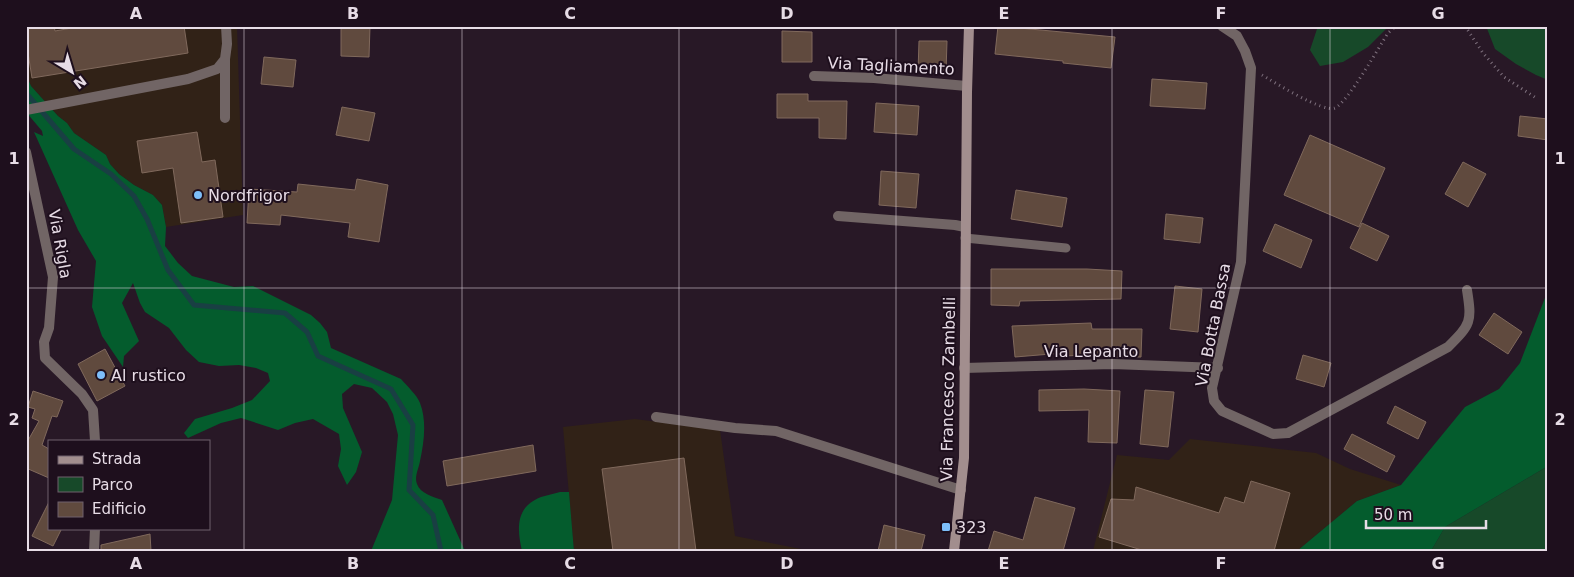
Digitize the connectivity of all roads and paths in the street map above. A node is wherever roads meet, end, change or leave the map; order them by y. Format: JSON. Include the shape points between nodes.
{"nodes":[{"id":1,"x":226,"y":26,"type":"edge"},
{"id":2,"x":969,"y":26,"type":"edge"},
{"id":3,"x":1222,"y":26,"type":"edge"},
{"id":4,"x":1396,"y":26,"type":"edge"},
{"id":5,"x":1465,"y":26,"type":"edge"},
{"id":6,"x":225,"y":59,"type":"junction"},
{"id":7,"x":1251,"y":68,"type":"junction"},
{"id":8,"x":814,"y":76,"type":"dead end"},
{"id":9,"x":967,"y":86,"type":"junction"},
{"id":10,"x":1536,"y":98,"type":"dead end"},
{"id":11,"x":28,"y":110,"type":"edge"},
{"id":12,"x":225,"y":118,"type":"dead end"},
{"id":13,"x":26,"y":152,"type":"edge"},
{"id":14,"x":838,"y":216,"type":"dead end"},
{"id":15,"x":965,"y":233,"type":"junction"},
{"id":16,"x":1066,"y":248,"type":"dead end"},
{"id":17,"x":1466,"y":290,"type":"dead end"},
{"id":18,"x":964,"y":368,"type":"junction"},
{"id":19,"x":1218,"y":368,"type":"junction"},
{"id":20,"x":656,"y":417,"type":"dead end"},
{"id":21,"x":95,"y":440,"type":"edge"},
{"id":22,"x":961,"y":490,"type":"junction"},
{"id":23,"x":95,"y":530,"type":"edge"},
{"id":24,"x":94,"y":551,"type":"edge"},
{"id":25,"x":954,"y":551,"type":"edge"}],
"edges":[{"from":1,"to":6,"type":"street"},
{"from":2,"to":9,"type":"main road","name":"Via Francesco Zambelli"},
{"from":3,"to":7,"type":"street","name":"Via Botta Bassa","via":[[1237,36]]},
{"from":4,"to":7,"type":"path","via":[[1388,32],[1348,96],[1334,108],[1325,108]]},
{"from":5,"to":10,"type":"path","via":[[1504,77]]},
{"from":6,"to":11,"type":"street","via":[[217,69],[188,79]]},
{"from":6,"to":12,"type":"street"},
{"from":7,"to":19,"type":"street","name":"Via Botta Bassa","via":[[1241,262]]},
{"from":8,"to":9,"type":"street","name":"Via Tagliamento"},
{"from":9,"to":15,"type":"main road","name":"Via Francesco Zambelli"},
{"from":13,"to":21,"type":"street","name":"Via Rigla","via":[[53,277],[49,328],[44,342],[45,358],[82,394],[93,410]]},
{"from":14,"to":15,"type":"street","via":[[956,225]]},
{"from":15,"to":16,"type":"lane"},
{"from":15,"to":18,"type":"main road","name":"Via Francesco Zambelli"},
{"from":17,"to":19,"type":"street","name":"Via Botta Bassa","via":[[1468,325],[1448,347],[1288,433],[1273,434],[1222,411],[1214,401],[1212,388]]},
{"from":18,"to":19,"type":"street","name":"Via Lepanto","via":[[1113,364]]},
{"from":18,"to":22,"type":"main road","name":"Via Francesco Zambelli"},
{"from":20,"to":22,"type":"street","via":[[776,431]]},
{"from":22,"to":25,"type":"main road","name":"Via Francesco Zambelli"},
{"from":23,"to":24,"type":"street"}]}
